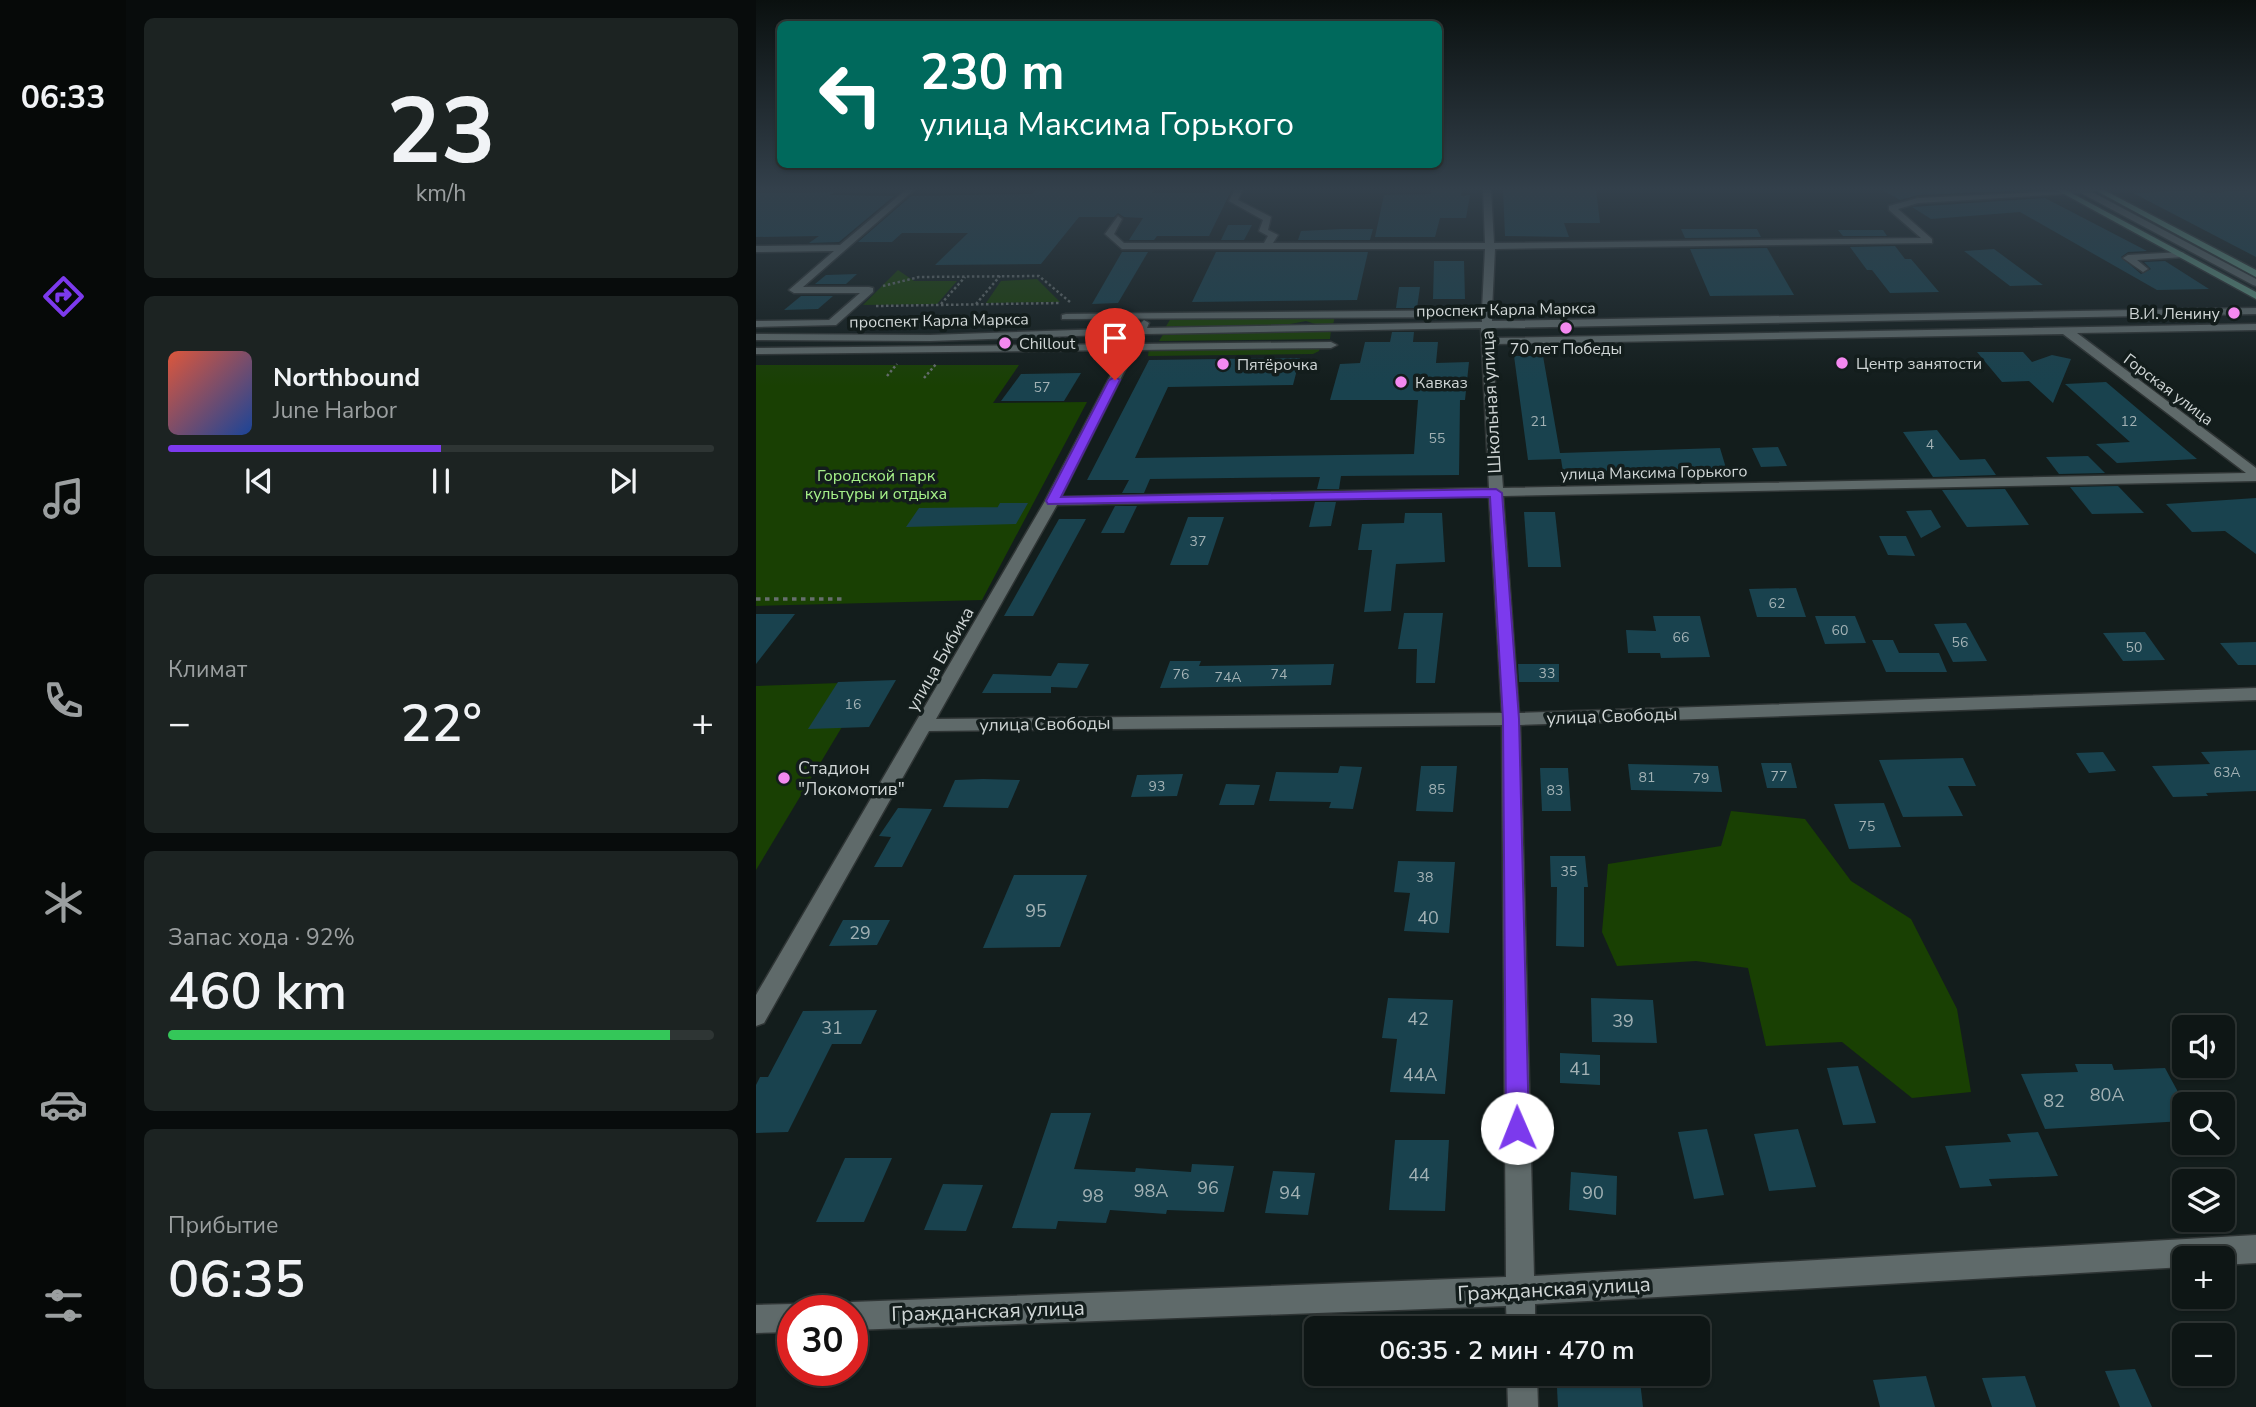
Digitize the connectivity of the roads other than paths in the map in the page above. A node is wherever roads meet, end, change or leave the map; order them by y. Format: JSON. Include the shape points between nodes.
{"nodes":[{"id":1,"x":835,"y":255,"type":"edge"},
{"id":2,"x":1490,"y":255,"type":"edge"},
{"id":3,"x":2180,"y":255,"type":"joint"},
{"id":4,"x":2203,"y":255,"type":"edge"},
{"id":5,"x":2220,"y":255,"type":"edge"},
{"id":6,"x":2143,"y":269,"type":"dead end"},
{"id":7,"x":2256,"y":274,"type":"edge"},
{"id":8,"x":2256,"y":283,"type":"edge"},
{"id":9,"x":2256,"y":298,"type":"edge"},
{"id":10,"x":2256,"y":311,"type":"edge"},
{"id":11,"x":1488,"y":313,"type":"junction"},
{"id":12,"x":1066,"y":317,"type":"road end"},
{"id":13,"x":756,"y":324,"type":"edge"},
{"id":14,"x":2256,"y":327,"type":"edge"},
{"id":15,"x":2064,"y":329,"type":"junction"},
{"id":16,"x":1140,"y":331,"type":"junction"},
{"id":17,"x":1487,"y":333,"type":"junction"},
{"id":18,"x":756,"y":337,"type":"edge"},
{"id":19,"x":1331,"y":345,"type":"dead end"},
{"id":20,"x":756,"y":351,"type":"edge"},
{"id":21,"x":2256,"y":475,"type":"edge"},
{"id":22,"x":1496,"y":493,"type":"junction"},
{"id":23,"x":1052,"y":501,"type":"junction"},
{"id":24,"x":2256,"y":694,"type":"edge"},
{"id":25,"x":1511,"y":719,"type":"junction"},
{"id":26,"x":925,"y":725,"type":"junction"},
{"id":27,"x":756,"y":1016,"type":"edge"},
{"id":28,"x":2256,"y":1249,"type":"edge"},
{"id":29,"x":1520,"y":1291,"type":"junction"},
{"id":30,"x":868,"y":1315,"type":"edge"},
{"id":31,"x":1521,"y":1316,"type":"edge"},
{"id":32,"x":777,"y":1318,"type":"edge"},
{"id":33,"x":756,"y":1319,"type":"edge"},
{"id":34,"x":1522,"y":1386,"type":"edge"},
{"id":35,"x":1523,"y":1407,"type":"edge"}],
"edges":[{"from":1,"to":13,"type":"street","name":"проспект Карла Маркса","via":[[794,290],[869,290],[832,323]]},
{"from":2,"to":11,"type":"street","name":"Школьная улица"},
{"from":3,"to":6,"type":"street","via":[[2128,258]]},
{"from":3,"to":9,"type":"main road"},
{"from":4,"to":8,"type":"street"},
{"from":5,"to":7,"type":"main road"},
{"from":9,"to":11,"type":"street","name":"проспект Карла Маркса"},
{"from":10,"to":17,"type":"street","name":"проспект Карла Маркса"},
{"from":11,"to":16,"type":"street","name":"проспект Карла Маркса"},
{"from":11,"to":17,"type":"street","name":"Школьная улица"},
{"from":12,"to":16,"type":"street","name":"проспект Карла Маркса"},
{"from":14,"to":15,"type":"street","name":"проспект Карла Маркса"},
{"from":15,"to":17,"type":"street","name":"проспект Карла Маркса"},
{"from":15,"to":21,"type":"street","name":"Горская улица"},
{"from":16,"to":17,"type":"street","name":"проспект Карла Маркса"},
{"from":16,"to":18,"type":"street","name":"проспект Карла Маркса","via":[[930,338]]},
{"from":16,"to":19,"type":"street","name":"проспект Карла Маркса"},
{"from":16,"to":20,"type":"street","name":"проспект Карла Маркса"},
{"from":16,"to":23,"type":"street","name":"улица Бибика"},
{"from":17,"to":22,"type":"street","name":"Школьная улица"},
{"from":21,"to":22,"type":"street","name":"улица Максима Горького"},
{"from":22,"to":23,"type":"street","name":"улица Максима Горького"},
{"from":22,"to":25,"type":"street","name":"Школьная улица"},
{"from":23,"to":26,"type":"street","name":"улица Бибика"},
{"from":24,"to":25,"type":"street","name":"улица Свободы"},
{"from":25,"to":26,"type":"street","name":"улица Свободы"},
{"from":25,"to":29,"type":"street","name":"Школьная улица"},
{"from":26,"to":27,"type":"street","name":"улица Бибика"},
{"from":28,"to":29,"type":"street","name":"Гражданская улица"},
{"from":29,"to":30,"type":"street","name":"Гражданская улица"},
{"from":29,"to":31,"type":"street","name":"Школьная улица"},
{"from":32,"to":33,"type":"street"},
{"from":34,"to":35,"type":"street"}]}
